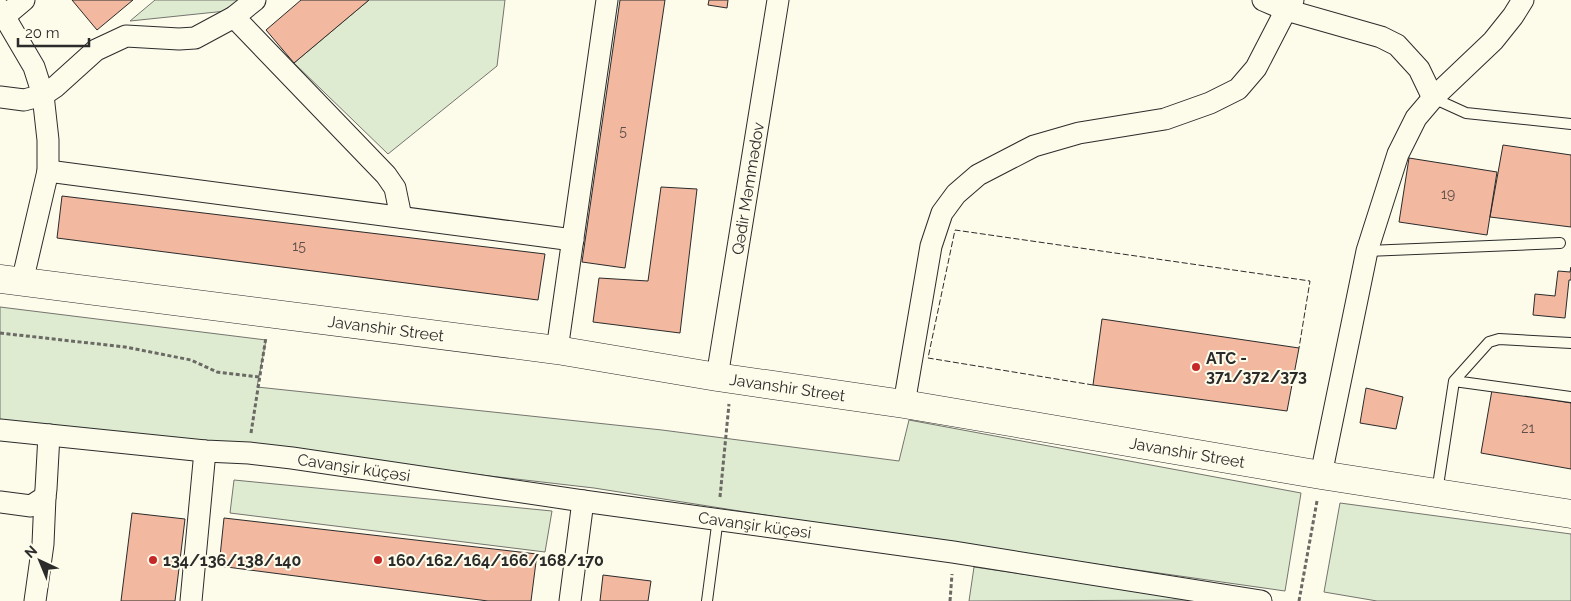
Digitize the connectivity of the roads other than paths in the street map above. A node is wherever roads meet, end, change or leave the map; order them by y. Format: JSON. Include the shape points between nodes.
{"nodes":[{"id":1,"x":24,"y":0,"type":"edge"},
{"id":2,"x":255,"y":0,"type":"edge"},
{"id":3,"x":607,"y":0,"type":"edge"},
{"id":4,"x":778,"y":0,"type":"edge"},
{"id":5,"x":1263,"y":0,"type":"edge"},
{"id":6,"x":1523,"y":0,"type":"edge"},
{"id":7,"x":1290,"y":5,"type":"edge"},
{"id":8,"x":2,"y":12,"type":"edge"},
{"id":9,"x":234,"y":17,"type":"junction"},
{"id":10,"x":43,"y":95,"type":"junction"},
{"id":11,"x":0,"y":97,"type":"edge"},
{"id":12,"x":1433,"y":98,"type":"junction"},
{"id":13,"x":1571,"y":124,"type":"edge"},
{"id":14,"x":48,"y":171,"type":"junction"},
{"id":15,"x":401,"y":217,"type":"junction"},
{"id":16,"x":573,"y":240,"type":"junction"},
{"id":17,"x":1560,"y":243,"type":"dead end"},
{"id":18,"x":1367,"y":252,"type":"junction"},
{"id":19,"x":11,"y":281,"type":"edge"},
{"id":20,"x":1571,"y":343,"type":"edge"},
{"id":21,"x":557,"y":350,"type":"junction"},
{"id":22,"x":1454,"y":381,"type":"junction"},
{"id":23,"x":723,"y":386,"type":"junction"},
{"id":24,"x":1571,"y":397,"type":"edge"},
{"id":25,"x":904,"y":404,"type":"junction"},
{"id":26,"x":0,"y":430,"type":"edge"},
{"id":27,"x":49,"y":435,"type":"junction"},
{"id":28,"x":205,"y":451,"type":"junction"},
{"id":29,"x":1321,"y":476,"type":"junction"},
{"id":30,"x":1437,"y":493,"type":"junction"},
{"id":31,"x":45,"y":497,"type":"junction"},
{"id":32,"x":584,"y":500,"type":"junction"},
{"id":33,"x":0,"y":502,"type":"edge"},
{"id":34,"x":1571,"y":514,"type":"edge"},
{"id":35,"x":718,"y":518,"type":"junction"},
{"id":36,"x":35,"y":601,"type":"edge"},
{"id":37,"x":191,"y":601,"type":"edge"},
{"id":38,"x":570,"y":601,"type":"edge"},
{"id":39,"x":707,"y":601,"type":"edge"},
{"id":40,"x":1261,"y":601,"type":"edge"}],
"edges":[{"from":1,"to":8,"type":"street"},
{"from":2,"to":9,"type":"street"},
{"from":3,"to":16,"type":"street"},
{"from":4,"to":23,"type":"street","name":"Qədir Məmmədov"},
{"from":5,"to":7,"type":"street"},
{"from":6,"to":12,"type":"street","via":[[1493,41]]},
{"from":7,"to":12,"type":"street","via":[[1397,45],[1419,69]]},
{"from":7,"to":25,"type":"street","via":[[1256,68],[1238,89],[1210,103],[1165,118],[1079,133],[1034,146],[978,175],[956,194],[942,213],[931,246]]},
{"from":8,"to":10,"type":"street","via":[[34,67]]},
{"from":9,"to":10,"type":"street","via":[[195,38],[126,36],[113,41],[96,50]]},
{"from":9,"to":15,"type":"street","via":[[386,175],[395,188]]},
{"from":10,"to":11,"type":"street","via":[[24,100]]},
{"from":10,"to":14,"type":"street"},
{"from":12,"to":13,"type":"lane","via":[[1466,113]]},
{"from":12,"to":18,"type":"street","via":[[1416,118],[1398,154]]},
{"from":14,"to":15,"type":"street"},
{"from":14,"to":19,"type":"street"},
{"from":15,"to":16,"type":"street"},
{"from":16,"to":21,"type":"street"},
{"from":17,"to":18,"type":"lane"},
{"from":18,"to":29,"type":"street"},
{"from":19,"to":21,"type":"street","name":"Javanshir Street"},
{"from":20,"to":22,"type":"lane","via":[[1499,339],[1489,342]]},
{"from":21,"to":23,"type":"street","name":"Javanshir Street"},
{"from":22,"to":24,"type":"lane"},
{"from":22,"to":30,"type":"lane"},
{"from":23,"to":25,"type":"street","name":"Javanshir Street"},
{"from":25,"to":29,"type":"street","name":"Javanshir Street"},
{"from":26,"to":27,"type":"street","name":"Cavanşir küçəsi"},
{"from":27,"to":28,"type":"street","name":"Cavanşir küçəsi"},
{"from":27,"to":31,"type":"street"},
{"from":28,"to":32,"type":"street","name":"Cavanşir küçəsi","via":[[302,459]]},
{"from":28,"to":37,"type":"street"},
{"from":29,"to":30,"type":"street","name":"Javanshir Street"},
{"from":30,"to":34,"type":"street","name":"Javanshir Street"},
{"from":31,"to":33,"type":"street","via":[[31,506]]},
{"from":31,"to":36,"type":"street","via":[[43,544]]},
{"from":32,"to":35,"type":"street","name":"Cavanşir küçəsi"},
{"from":32,"to":38,"type":"street"},
{"from":35,"to":39,"type":"lane"},
{"from":35,"to":40,"type":"street","name":"Cavanşir küçəsi"}]}
